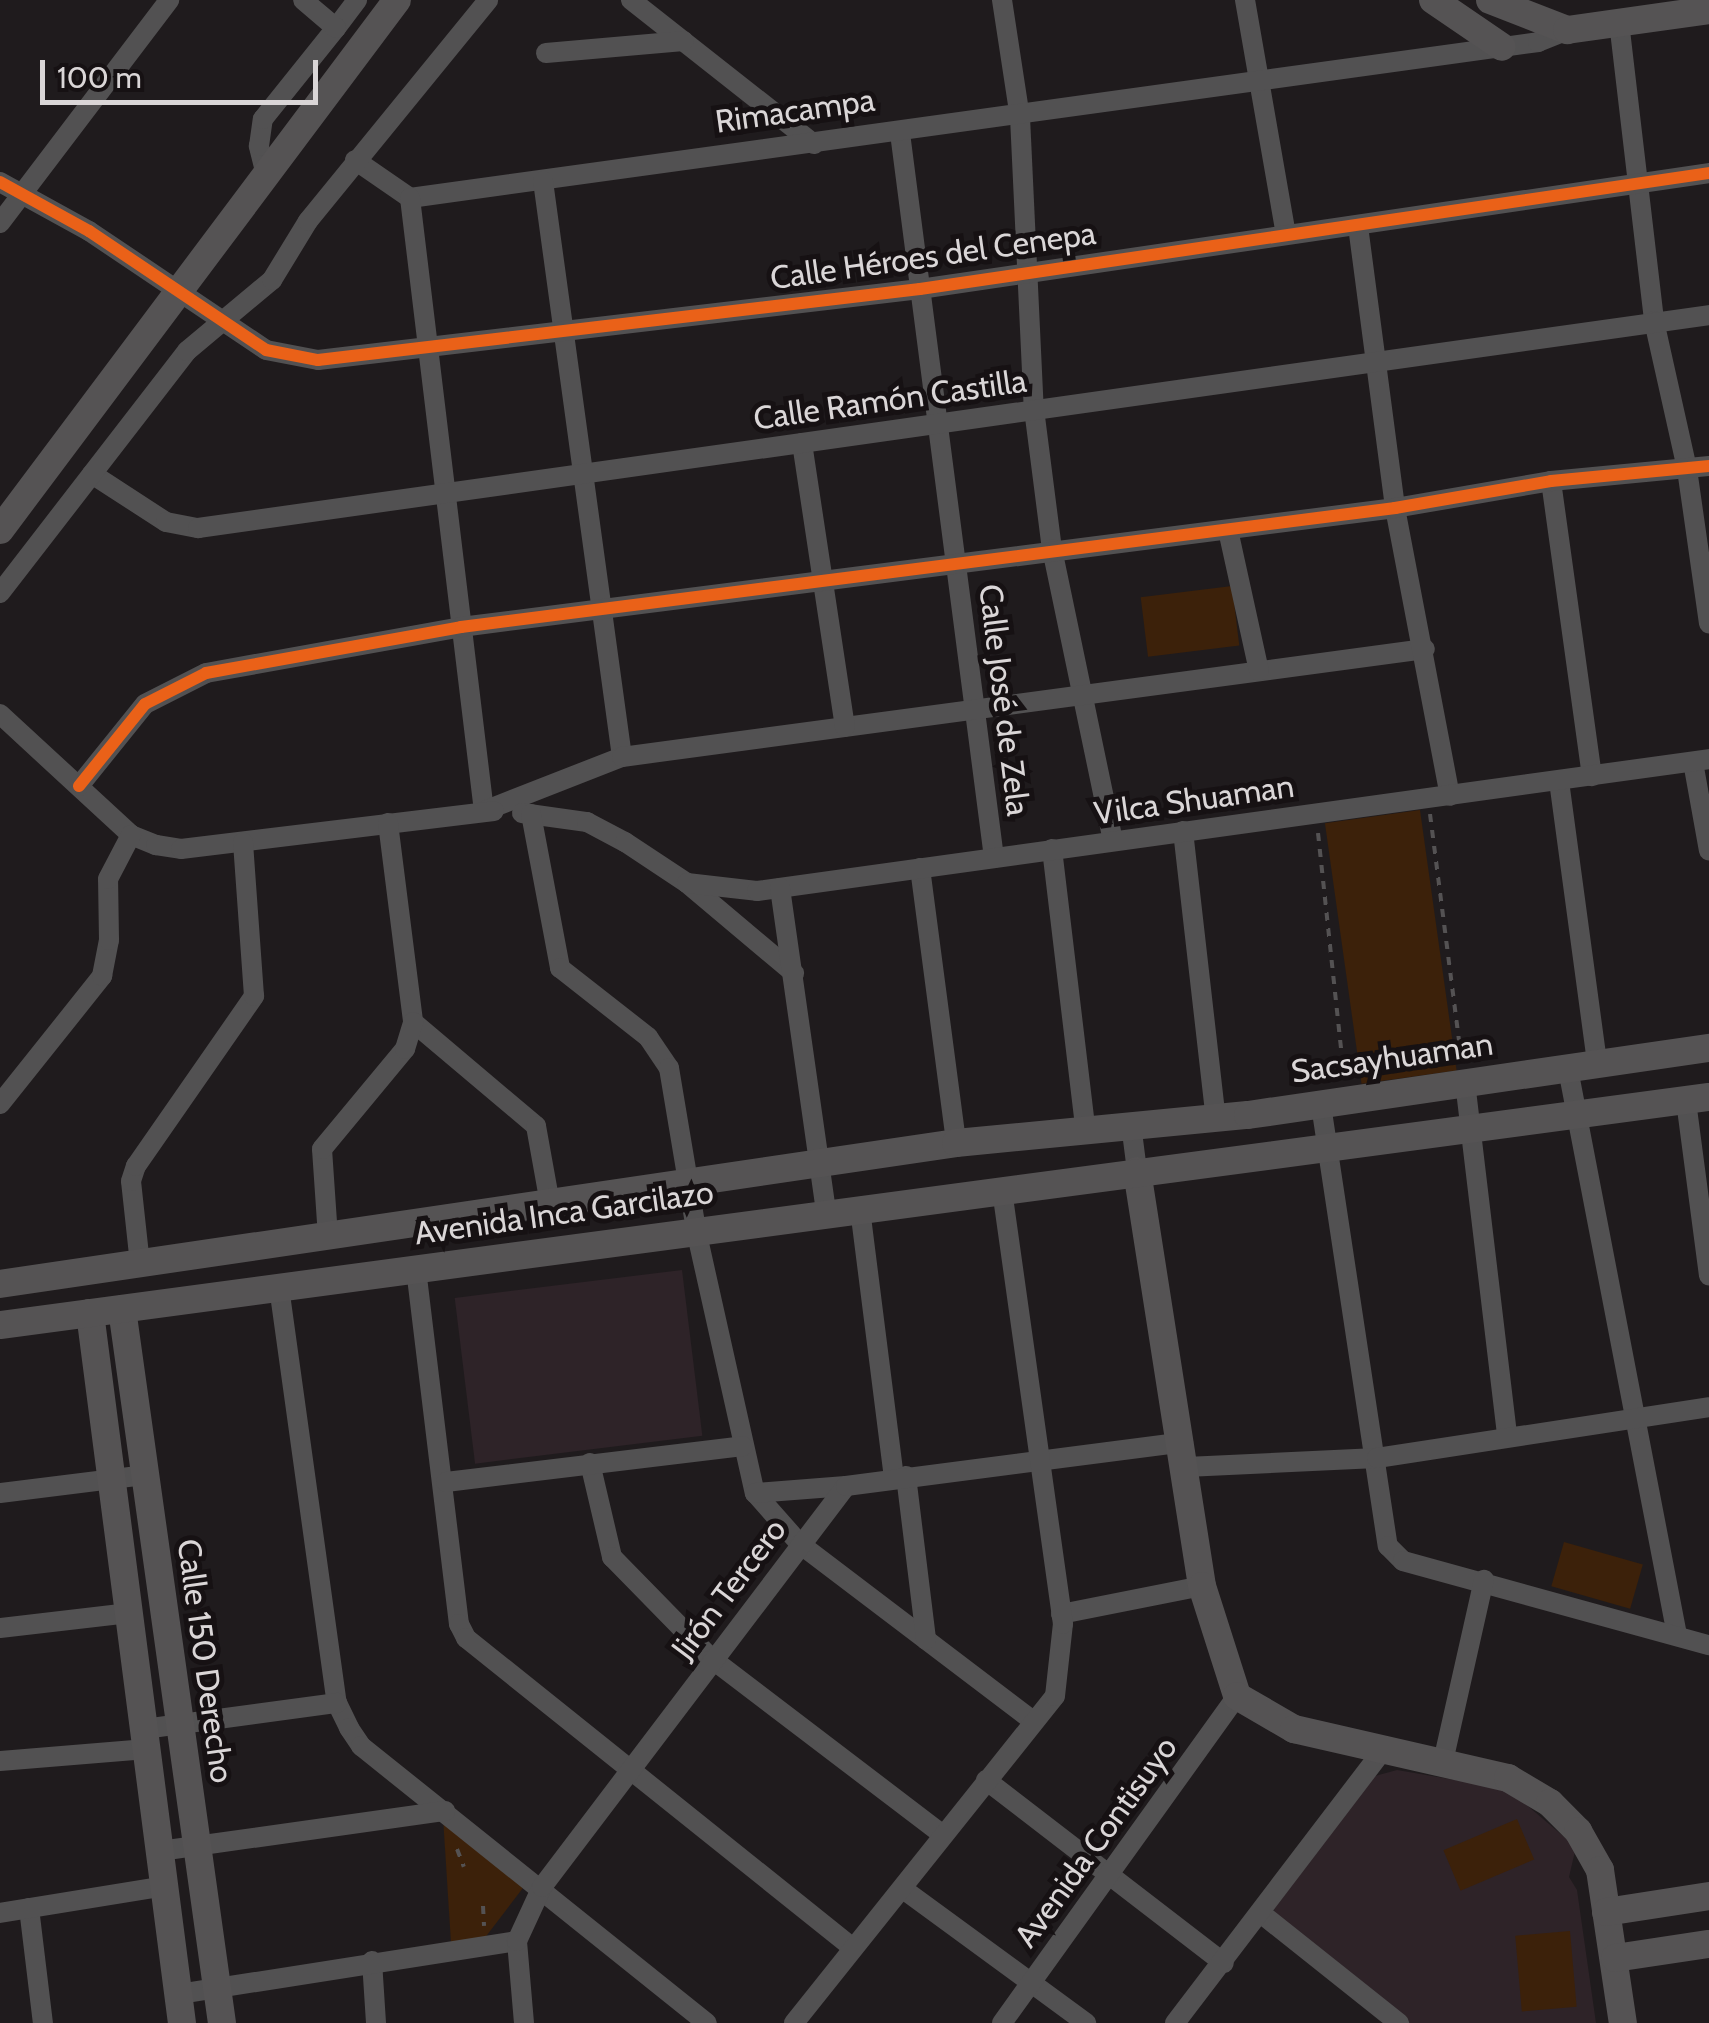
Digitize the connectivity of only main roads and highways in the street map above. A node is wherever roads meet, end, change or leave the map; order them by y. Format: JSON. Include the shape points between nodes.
{"nodes":[{"id":1,"x":397,"y":0,"type":"edge"},
{"id":2,"x":1433,"y":0,"type":"edge"},
{"id":3,"x":1490,"y":0,"type":"edge"},
{"id":4,"x":1709,"y":10,"type":"edge"},
{"id":5,"x":1502,"y":47,"type":"road end"},
{"id":6,"x":0,"y":530,"type":"edge"},
{"id":7,"x":1709,"y":1048,"type":"edge"},
{"id":8,"x":1697,"y":1099,"type":"edge"},
{"id":9,"x":1131,"y":1124,"type":"joint"},
{"id":10,"x":1137,"y":1171,"type":"junction"},
{"id":11,"x":0,"y":1284,"type":"edge"},
{"id":12,"x":122,"y":1309,"type":"junction"},
{"id":13,"x":90,"y":1313,"type":"junction"},
{"id":14,"x":0,"y":1325,"type":"edge"},
{"id":15,"x":1709,"y":1896,"type":"edge"},
{"id":16,"x":1606,"y":1912,"type":"junction"},
{"id":17,"x":1709,"y":1944,"type":"edge"},
{"id":18,"x":1616,"y":1958,"type":"junction"},
{"id":19,"x":182,"y":2023,"type":"edge"},
{"id":20,"x":222,"y":2023,"type":"edge"},
{"id":21,"x":1623,"y":2023,"type":"edge"}],
"edges":[{"from":1,"to":6,"type":"main road"},
{"from":2,"to":5,"type":"main road"},
{"from":3,"to":4,"type":"main road","via":[[1568,30]]},
{"from":7,"to":9,"type":"main road","name":"Sacsayhuaman","via":[[1216,1119]]},
{"from":8,"to":10,"type":"main road","name":"Avenida Inca Garcilazo"},
{"from":9,"to":11,"type":"main road","name":"Avenida Inca Garcilazo","via":[[819,1162]]},
{"from":10,"to":12,"type":"main road","name":"Avenida Inca Garcilazo"},
{"from":10,"to":16,"type":"main road","via":[[1202,1586],[1237,1696],[1265,1718],[1508,1778],[1550,1802],[1578,1831],[1600,1870]]},
{"from":12,"to":13,"type":"main road","name":"Avenida Inca Garcilazo"},
{"from":12,"to":20,"type":"main road","name":"Calle 150 Derecho"},
{"from":13,"to":14,"type":"main road","name":"Avenida Inca Garcilazo"},
{"from":13,"to":19,"type":"main road","name":"Calle 150 Derecho"},
{"from":15,"to":16,"type":"main road"},
{"from":16,"to":18,"type":"main road"},
{"from":17,"to":18,"type":"main road"},
{"from":18,"to":21,"type":"main road"}]}
